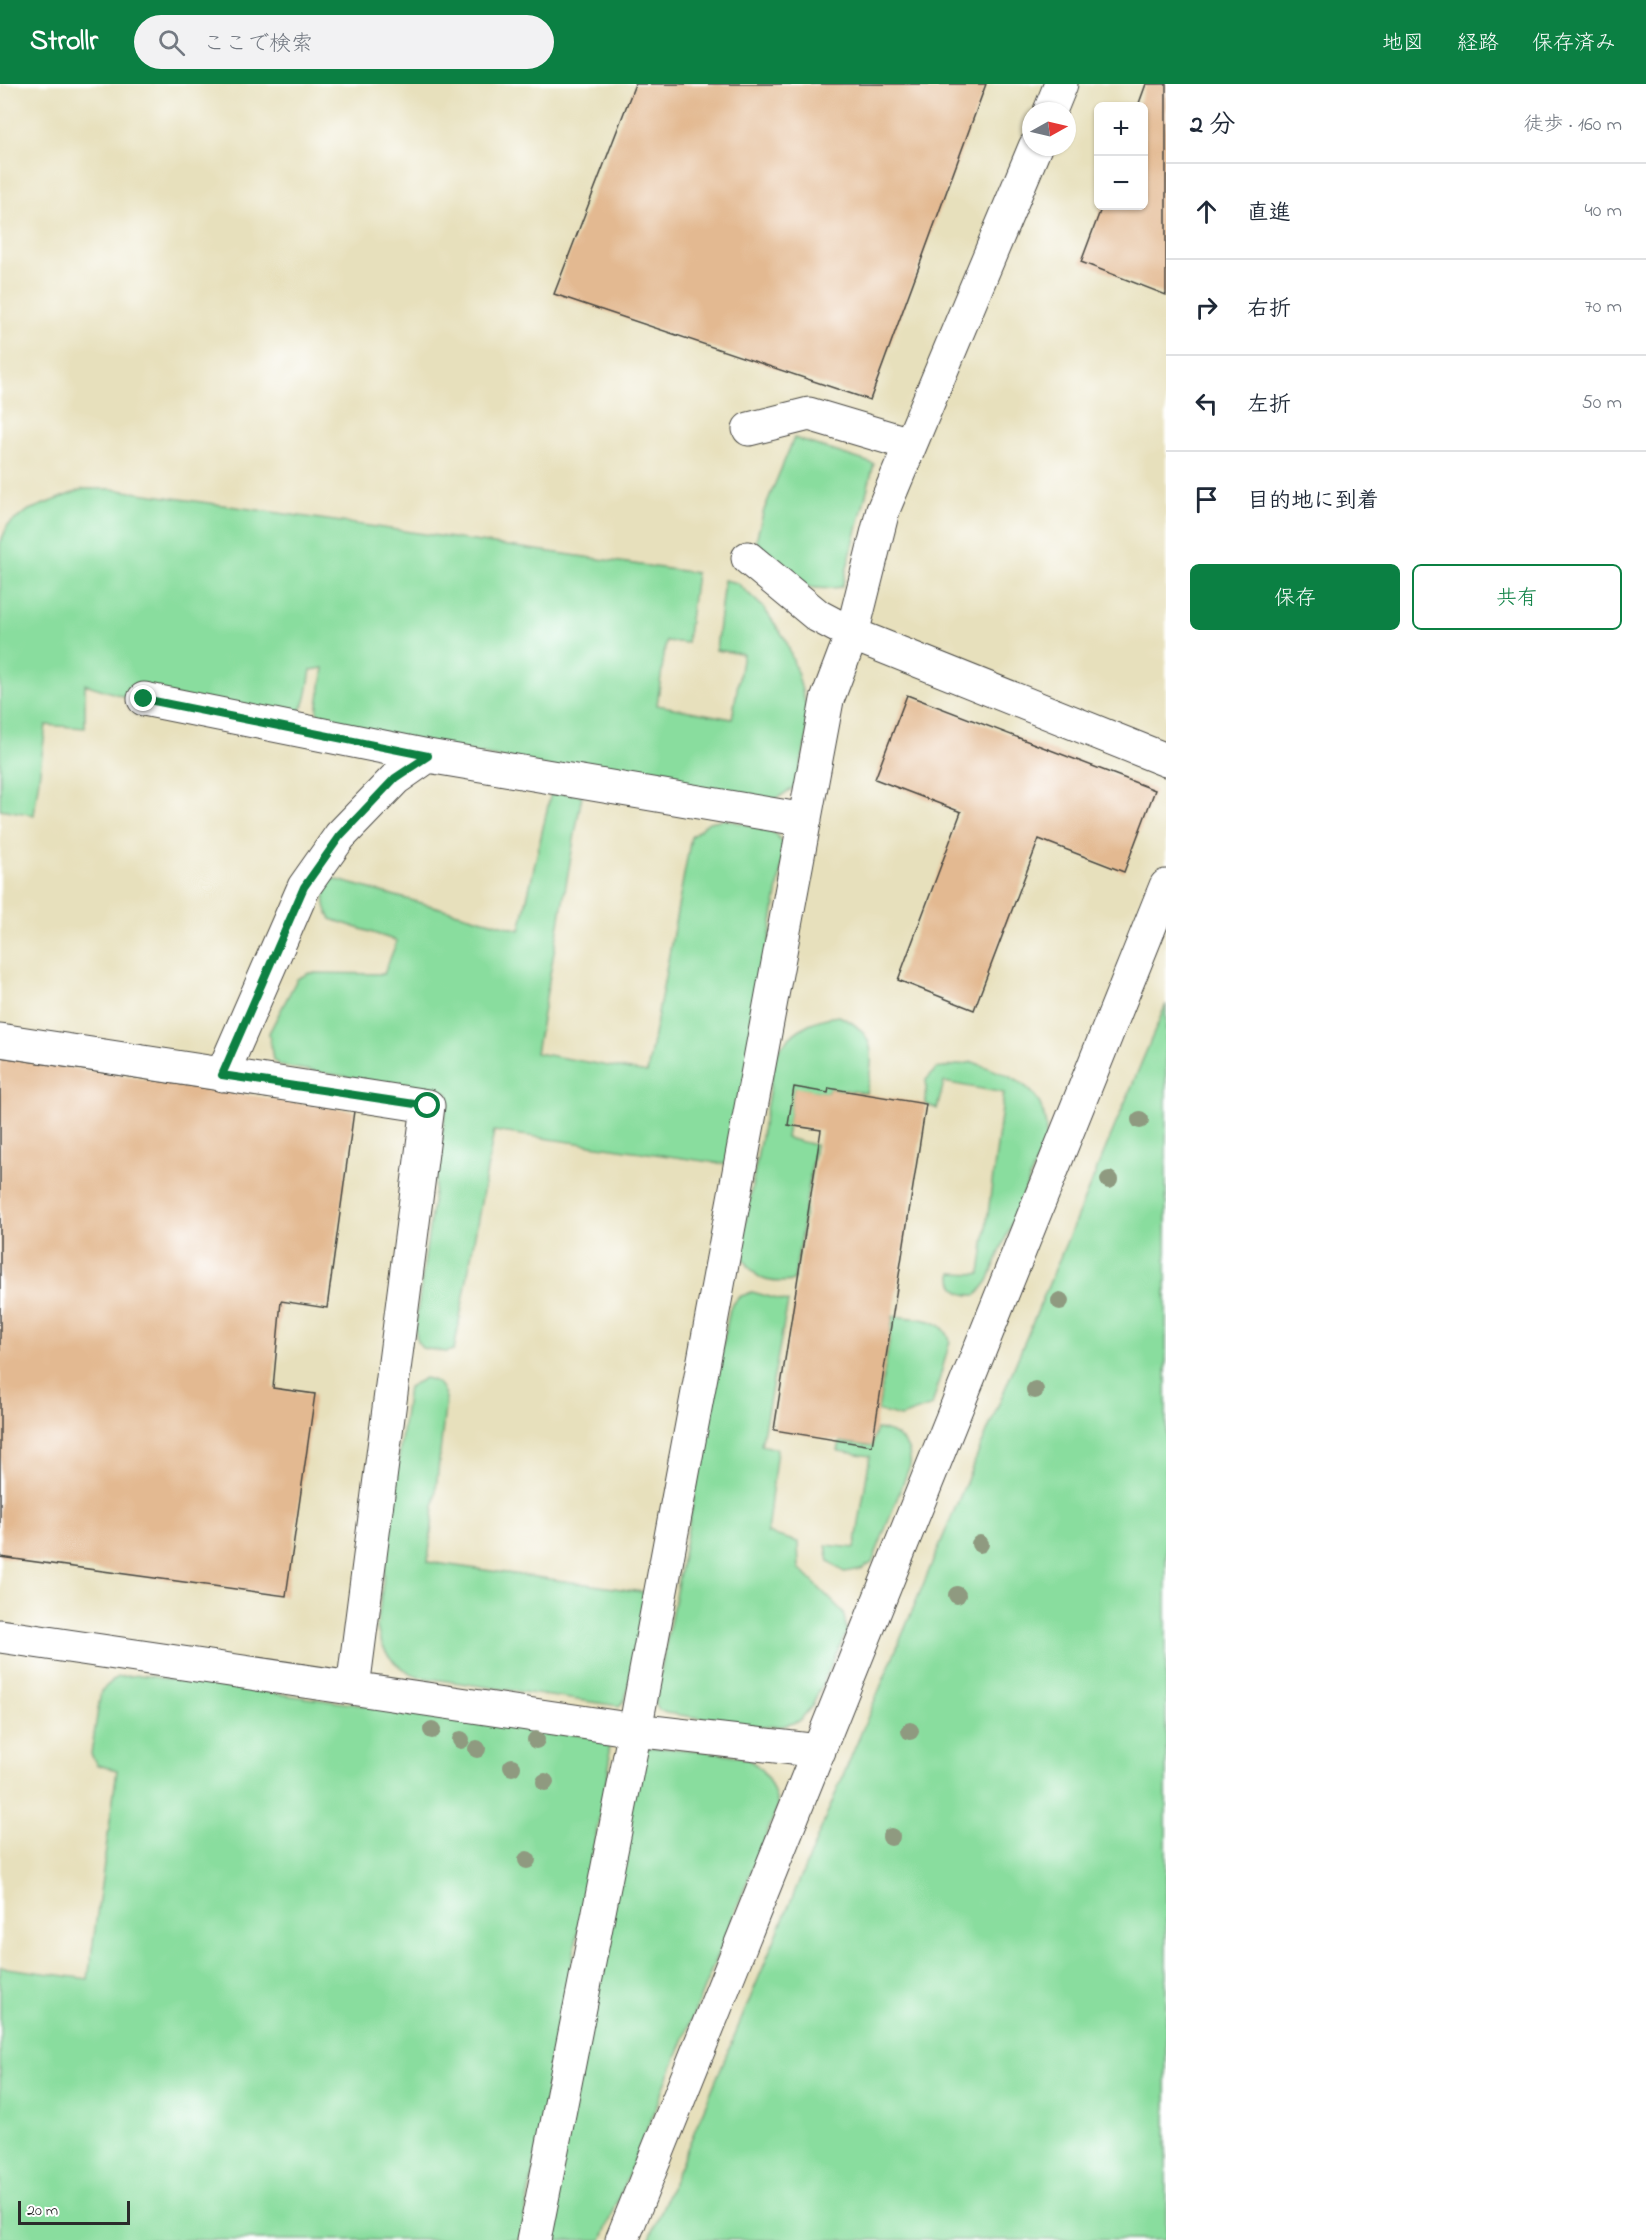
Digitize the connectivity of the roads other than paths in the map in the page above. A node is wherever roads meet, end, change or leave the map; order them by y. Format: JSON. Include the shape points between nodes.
{"nodes":[{"id":1,"x":1061,"y":84,"type":"edge"},
{"id":2,"x":1054,"y":102,"type":"edge"},
{"id":3,"x":1031,"y":156,"type":"edge"},
{"id":4,"x":749,"y":429,"type":"dead end"},
{"id":5,"x":910,"y":444,"type":"junction"},
{"id":6,"x":748,"y":558,"type":"dead end"},
{"id":7,"x":852,"y":634,"type":"junction"},
{"id":8,"x":144,"y":699,"type":"dead end"},
{"id":9,"x":428,"y":756,"type":"junction"},
{"id":10,"x":1166,"y":760,"type":"edge"},
{"id":11,"x":805,"y":820,"type":"junction"},
{"id":12,"x":1166,"y":886,"type":"edge"},
{"id":13,"x":0,"y":1040,"type":"edge"},
{"id":14,"x":222,"y":1075,"type":"junction"},
{"id":15,"x":0,"y":1636,"type":"edge"},
{"id":16,"x":353,"y":1688,"type":"junction"},
{"id":17,"x":635,"y":1730,"type":"junction"},
{"id":18,"x":819,"y":1751,"type":"junction"},
{"id":19,"x":534,"y":2240,"type":"edge"},
{"id":20,"x":622,"y":2240,"type":"edge"}],
"edges":[{"from":1,"to":2,"type":"lane"},
{"from":3,"to":5,"type":"lane"},
{"from":4,"to":5,"type":"lane","via":[[809,414]]},
{"from":5,"to":7,"type":"lane","via":[[883,510]]},
{"from":6,"to":7,"type":"lane","via":[[818,616]]},
{"from":7,"to":10,"type":"lane"},
{"from":7,"to":11,"type":"lane","via":[[827,700]]},
{"from":8,"to":9,"type":"lane"},
{"from":9,"to":11,"type":"lane"},
{"from":9,"to":14,"type":"lane","via":[[395,778],[340,836],[304,887]]},
{"from":11,"to":17,"type":"lane"},
{"from":12,"to":18,"type":"lane"},
{"from":13,"to":14,"type":"lane"},
{"from":14,"to":16,"type":"lane","via":[[428,1106]]},
{"from":15,"to":16,"type":"lane"},
{"from":16,"to":17,"type":"lane"},
{"from":17,"to":18,"type":"lane"},
{"from":17,"to":19,"type":"lane"},
{"from":18,"to":20,"type":"lane"}]}
